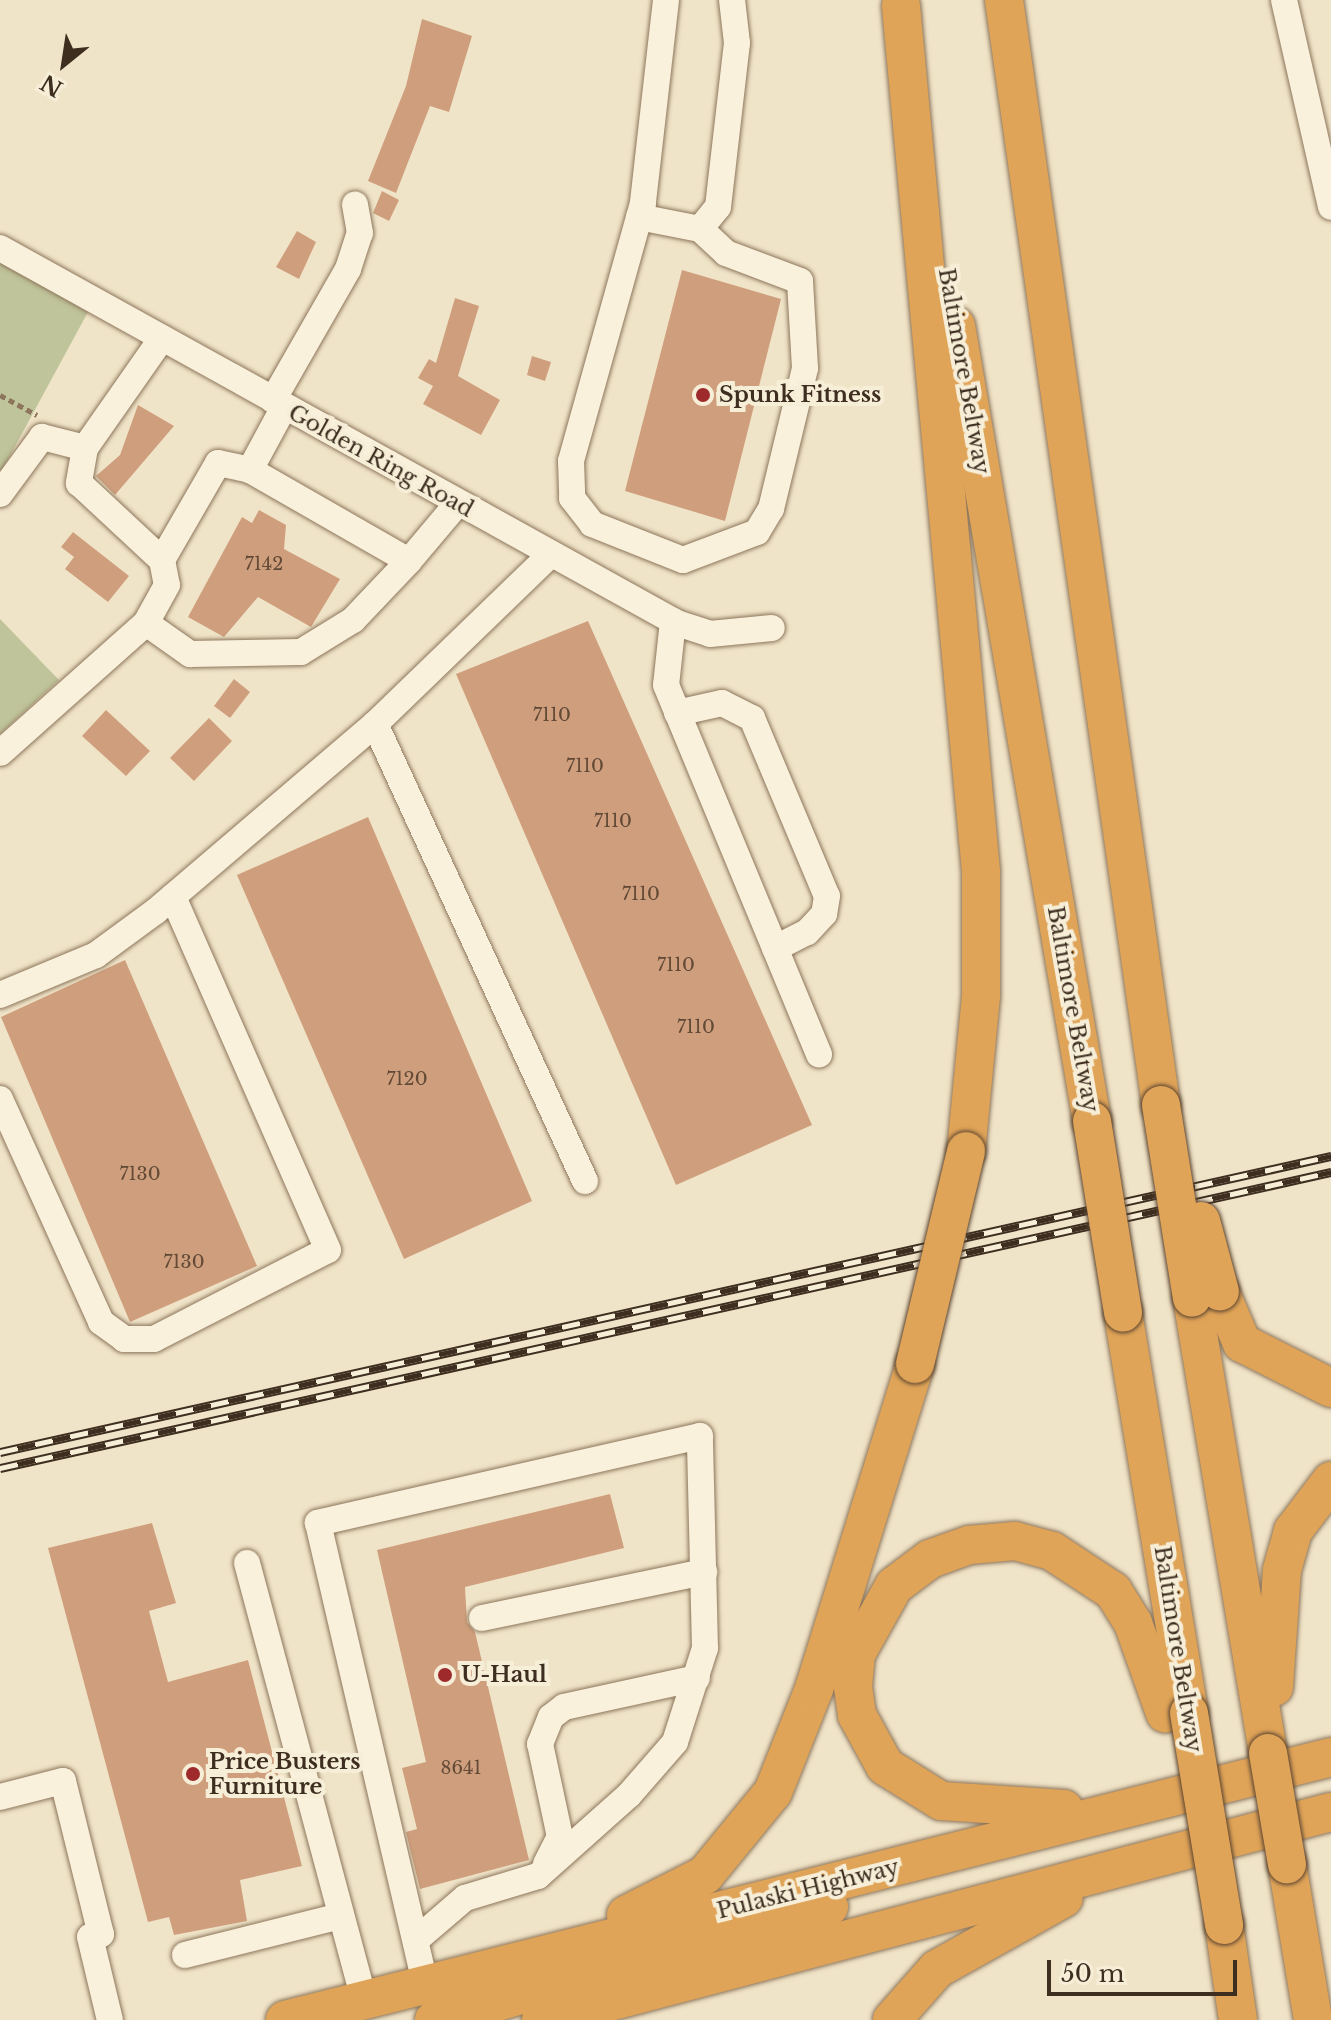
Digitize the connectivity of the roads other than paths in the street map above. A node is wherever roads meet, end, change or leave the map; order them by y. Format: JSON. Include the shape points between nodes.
{"nodes":[{"id":1,"x":666,"y":0,"type":"edge"},
{"id":2,"x":732,"y":0,"type":"edge"},
{"id":3,"x":1004,"y":0,"type":"edge"},
{"id":4,"x":1284,"y":0,"type":"edge"},
{"id":5,"x":901,"y":3,"type":"edge"},
{"id":6,"x":355,"y":204,"type":"dead end"},
{"id":7,"x":1331,"y":207,"type":"edge"},
{"id":8,"x":639,"y":217,"type":"junction"},
{"id":9,"x":700,"y":229,"type":"junction"},
{"id":10,"x":0,"y":248,"type":"edge"},
{"id":11,"x":162,"y":338,"type":"junction"},
{"id":12,"x":279,"y":404,"type":"junction"},
{"id":13,"x":85,"y":448,"type":"junction"},
{"id":14,"x":250,"y":470,"type":"junction"},
{"id":15,"x":0,"y":494,"type":"edge"},
{"id":16,"x":457,"y":504,"type":"junction"},
{"id":17,"x":548,"y":557,"type":"junction"},
{"id":18,"x":162,"y":560,"type":"junction"},
{"id":19,"x":409,"y":561,"type":"junction"},
{"id":20,"x":673,"y":621,"type":"junction"},
{"id":21,"x":146,"y":623,"type":"junction"},
{"id":22,"x":772,"y":628,"type":"dead end"},
{"id":23,"x":677,"y":713,"type":"junction"},
{"id":24,"x":375,"y":724,"type":"junction"},
{"id":25,"x":0,"y":753,"type":"edge"},
{"id":26,"x":173,"y":897,"type":"junction"},
{"id":27,"x":775,"y":948,"type":"junction"},
{"id":28,"x":0,"y":995,"type":"edge"},
{"id":29,"x":819,"y":1055,"type":"dead end"},
{"id":30,"x":0,"y":1099,"type":"edge"},
{"id":31,"x":585,"y":1181,"type":"dead end"},
{"id":32,"x":1206,"y":1295,"type":"junction"},
{"id":33,"x":1331,"y":1388,"type":"edge"},
{"id":34,"x":1331,"y":1481,"type":"edge"},
{"id":35,"x":247,"y":1563,"type":"dead end"},
{"id":36,"x":704,"y":1572,"type":"junction"},
{"id":37,"x":482,"y":1618,"type":"dead end"},
{"id":38,"x":697,"y":1678,"type":"junction"},
{"id":39,"x":1266,"y":1692,"type":"junction"},
{"id":40,"x":1177,"y":1713,"type":"junction"},
{"id":41,"x":1331,"y":1743,"type":"edge"},
{"id":42,"x":1331,"y":1757,"type":"edge"},
{"id":43,"x":1259,"y":1766,"type":"junction"},
{"id":44,"x":0,"y":1797,"type":"edge"},
{"id":45,"x":1135,"y":1807,"type":"junction"},
{"id":46,"x":1331,"y":1812,"type":"edge"},
{"id":47,"x":964,"y":1850,"type":"junction"},
{"id":48,"x":1143,"y":1860,"type":"junction"},
{"id":49,"x":538,"y":1876,"type":"junction"},
{"id":50,"x":1294,"y":1888,"type":"junction"},
{"id":51,"x":340,"y":1916,"type":"junction"},
{"id":52,"x":416,"y":1940,"type":"junction"},
{"id":53,"x":185,"y":1955,"type":"dead end"},
{"id":54,"x":1229,"y":1964,"type":"junction"},
{"id":55,"x":462,"y":1973,"type":"junction"},
{"id":56,"x":425,"y":1983,"type":"junction"},
{"id":57,"x":1331,"y":1983,"type":"edge"},
{"id":58,"x":364,"y":1999,"type":"junction"},
{"id":59,"x":110,"y":2020,"type":"edge"},
{"id":60,"x":285,"y":2020,"type":"edge"},
{"id":61,"x":434,"y":2020,"type":"edge"},
{"id":62,"x":541,"y":2020,"type":"edge"},
{"id":63,"x":892,"y":2020,"type":"edge"},
{"id":64,"x":1225,"y":2020,"type":"edge"},
{"id":65,"x":1238,"y":2020,"type":"edge"},
{"id":66,"x":1313,"y":2020,"type":"edge"}],
"edges":[{"from":1,"to":8,"type":"street"},
{"from":2,"to":9,"type":"street","via":[[737,43],[718,207]]},
{"from":3,"to":32,"type":"highway","bridge":true,"via":[[1152,1037]]},
{"from":4,"to":7,"type":"street"},
{"from":5,"to":40,"type":"highway","name":"Baltimore Beltway","bridge":true,"via":[[1123,1313]]},
{"from":5,"to":55,"type":"highway","bridge":true,"via":[[981,871],[981,996],[966,1151],[915,1364],[791,1756],[751,1825],[705,1875],[663,1902]]},
{"from":6,"to":12,"type":"street","via":[[360,233],[348,269]]},
{"from":8,"to":9,"type":"street"},
{"from":8,"to":9,"type":"street","via":[[571,461],[572,498],[592,524],[683,560],[757,532],[771,509],[805,368],[800,281],[726,253]]},
{"from":10,"to":11,"type":"street","name":"Golden Ring Road"},
{"from":11,"to":12,"type":"street","name":"Golden Ring Road"},
{"from":11,"to":13,"type":"street"},
{"from":12,"to":14,"type":"street"},
{"from":12,"to":16,"type":"street","name":"Golden Ring Road"},
{"from":13,"to":15,"type":"street","via":[[42,437]]},
{"from":13,"to":18,"type":"street","via":[[79,483]]},
{"from":14,"to":18,"type":"street","via":[[218,463]]},
{"from":14,"to":19,"type":"street"},
{"from":16,"to":17,"type":"street","name":"Golden Ring Road"},
{"from":16,"to":19,"type":"street"},
{"from":17,"to":20,"type":"street","name":"Golden Ring Road"},
{"from":17,"to":24,"type":"street"},
{"from":18,"to":21,"type":"street","via":[[167,585]]},
{"from":19,"to":21,"type":"street","via":[[353,620],[301,652],[190,654]]},
{"from":20,"to":22,"type":"street","name":"Golden Ring Road","via":[[710,634]]},
{"from":20,"to":23,"type":"street","via":[[664,666]]},
{"from":21,"to":25,"type":"street"},
{"from":23,"to":27,"type":"street"},
{"from":23,"to":27,"type":"street","via":[[722,703],[752,718],[827,896],[824,914],[807,932]]},
{"from":24,"to":26,"type":"street"},
{"from":24,"to":31,"type":"street"},
{"from":26,"to":28,"type":"street","via":[[96,955]]},
{"from":26,"to":30,"type":"street","via":[[328,1250],[154,1339],[124,1339],[101,1322]]},
{"from":27,"to":29,"type":"street"},
{"from":32,"to":33,"type":"highway","via":[[1242,1343]]},
{"from":32,"to":39,"type":"highway"},
{"from":34,"to":39,"type":"highway","via":[[1293,1531],[1282,1570]]},
{"from":35,"to":51,"type":"street"},
{"from":36,"to":37,"type":"street"},
{"from":36,"to":38,"type":"street","via":[[705,1648]]},
{"from":36,"to":52,"type":"street","via":[[700,1436],[318,1523]]},
{"from":38,"to":49,"type":"street","via":[[675,1742],[629,1795]]},
{"from":38,"to":49,"type":"street","via":[[564,1707],[551,1717],[540,1744],[560,1837]]},
{"from":39,"to":43,"type":"highway"},
{"from":40,"to":45,"type":"highway","via":[[1113,1591],[1086,1568],[1015,1541],[930,1559],[894,1586],[856,1654],[857,1715],[869,1742],[911,1785],[972,1808]]},
{"from":40,"to":54,"type":"highway","name":"Baltimore Beltway","bridge":true,"via":[[1205,1827]]},
{"from":41,"to":43,"type":"highway"},
{"from":42,"to":43,"type":"highway","name":"Pulaski Highway"},
{"from":43,"to":45,"type":"highway","name":"Pulaski Highway"},
{"from":43,"to":50,"type":"highway","bridge":true},
{"from":44,"to":59,"type":"street","via":[[63,1781],[101,1934],[90,1937]]},
{"from":45,"to":47,"type":"highway","name":"Pulaski Highway"},
{"from":46,"to":48,"type":"highway"},
{"from":47,"to":55,"type":"highway","name":"Pulaski Highway"},
{"from":47,"to":61,"type":"highway","via":[[815,1913]]},
{"from":48,"to":62,"type":"highway"},
{"from":48,"to":63,"type":"highway","via":[[968,1948],[937,1969]]},
{"from":49,"to":52,"type":"street","via":[[465,1898]]},
{"from":50,"to":57,"type":"highway"},
{"from":50,"to":66,"type":"highway"},
{"from":51,"to":53,"type":"street"},
{"from":51,"to":58,"type":"street"},
{"from":52,"to":56,"type":"street"},
{"from":54,"to":64,"type":"highway"},
{"from":54,"to":65,"type":"highway","name":"Baltimore Beltway"},
{"from":55,"to":56,"type":"highway","name":"Pulaski Highway"},
{"from":56,"to":58,"type":"highway","name":"Pulaski Highway"},
{"from":58,"to":60,"type":"highway","name":"Pulaski Highway"}]}
